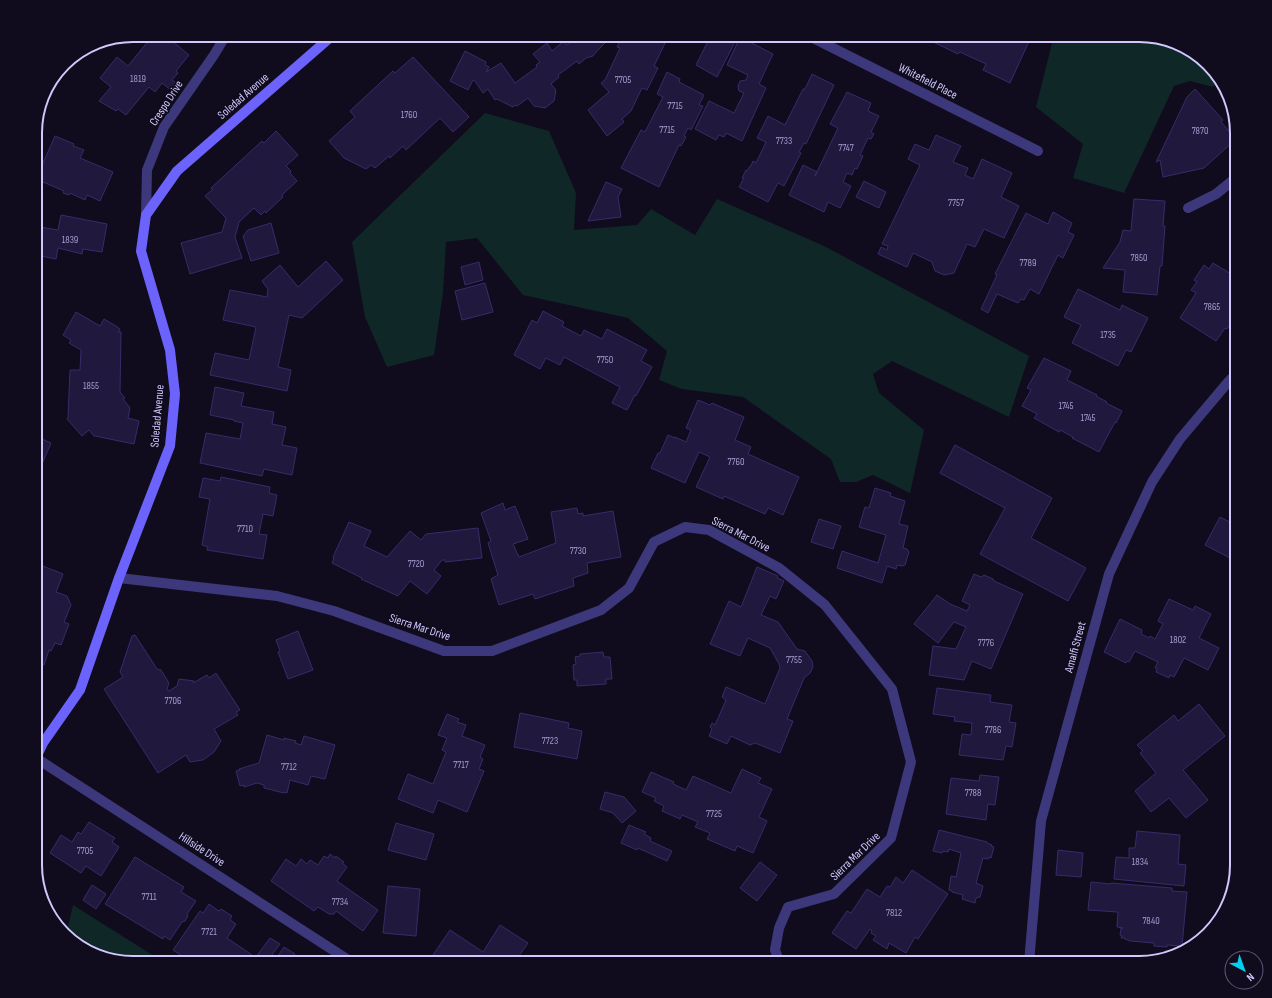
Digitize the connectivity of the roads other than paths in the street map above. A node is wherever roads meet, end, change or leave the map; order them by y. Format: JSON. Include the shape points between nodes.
{"nodes":[{"id":1,"x":222,"y":42,"type":"edge"},
{"id":2,"x":325,"y":42,"type":"edge"},
{"id":3,"x":821,"y":42,"type":"edge"},
{"id":4,"x":1038,"y":151,"type":"dead end"},
{"id":5,"x":1230,"y":183,"type":"edge"},
{"id":6,"x":1188,"y":208,"type":"dead end"},
{"id":7,"x":146,"y":215,"type":"junction"},
{"id":8,"x":1230,"y":380,"type":"edge"},
{"id":9,"x":119,"y":578,"type":"junction"},
{"id":10,"x":42,"y":736,"type":"edge"},
{"id":11,"x":42,"y":763,"type":"edge"},
{"id":12,"x":342,"y":956,"type":"edge"},
{"id":13,"x":777,"y":956,"type":"edge"},
{"id":14,"x":1030,"y":956,"type":"edge"}],
"edges":[{"from":1,"to":7,"type":"street","name":"Crespo Drive","via":[[164,127],[146,170]]},
{"from":2,"to":7,"type":"street","name":"Soledad Avenue","via":[[176,171]]},
{"from":3,"to":4,"type":"street","name":"Whitefield Place"},
{"from":5,"to":6,"type":"street","via":[[1216,194]]},
{"from":7,"to":9,"type":"street","name":"Soledad Avenue","via":[[141,251],[170,350],[175,394],[170,446]]},
{"from":8,"to":14,"type":"street","name":"Amalfi Street","via":[[1180,439],[1152,482],[1109,574],[1041,821]]},
{"from":9,"to":10,"type":"street","name":"Soledad Avenue","via":[[80,690]]},
{"from":9,"to":13,"type":"street","name":"Sierra Mar Drive","via":[[277,596],[334,611],[444,651],[492,651],[601,610],[629,588],[654,542],[685,527],[709,530],[779,568],[826,605],[892,690],[911,762],[891,838],[834,894],[788,907],[775,950]]},
{"from":11,"to":12,"type":"street","name":"Hillside Drive"}]}
